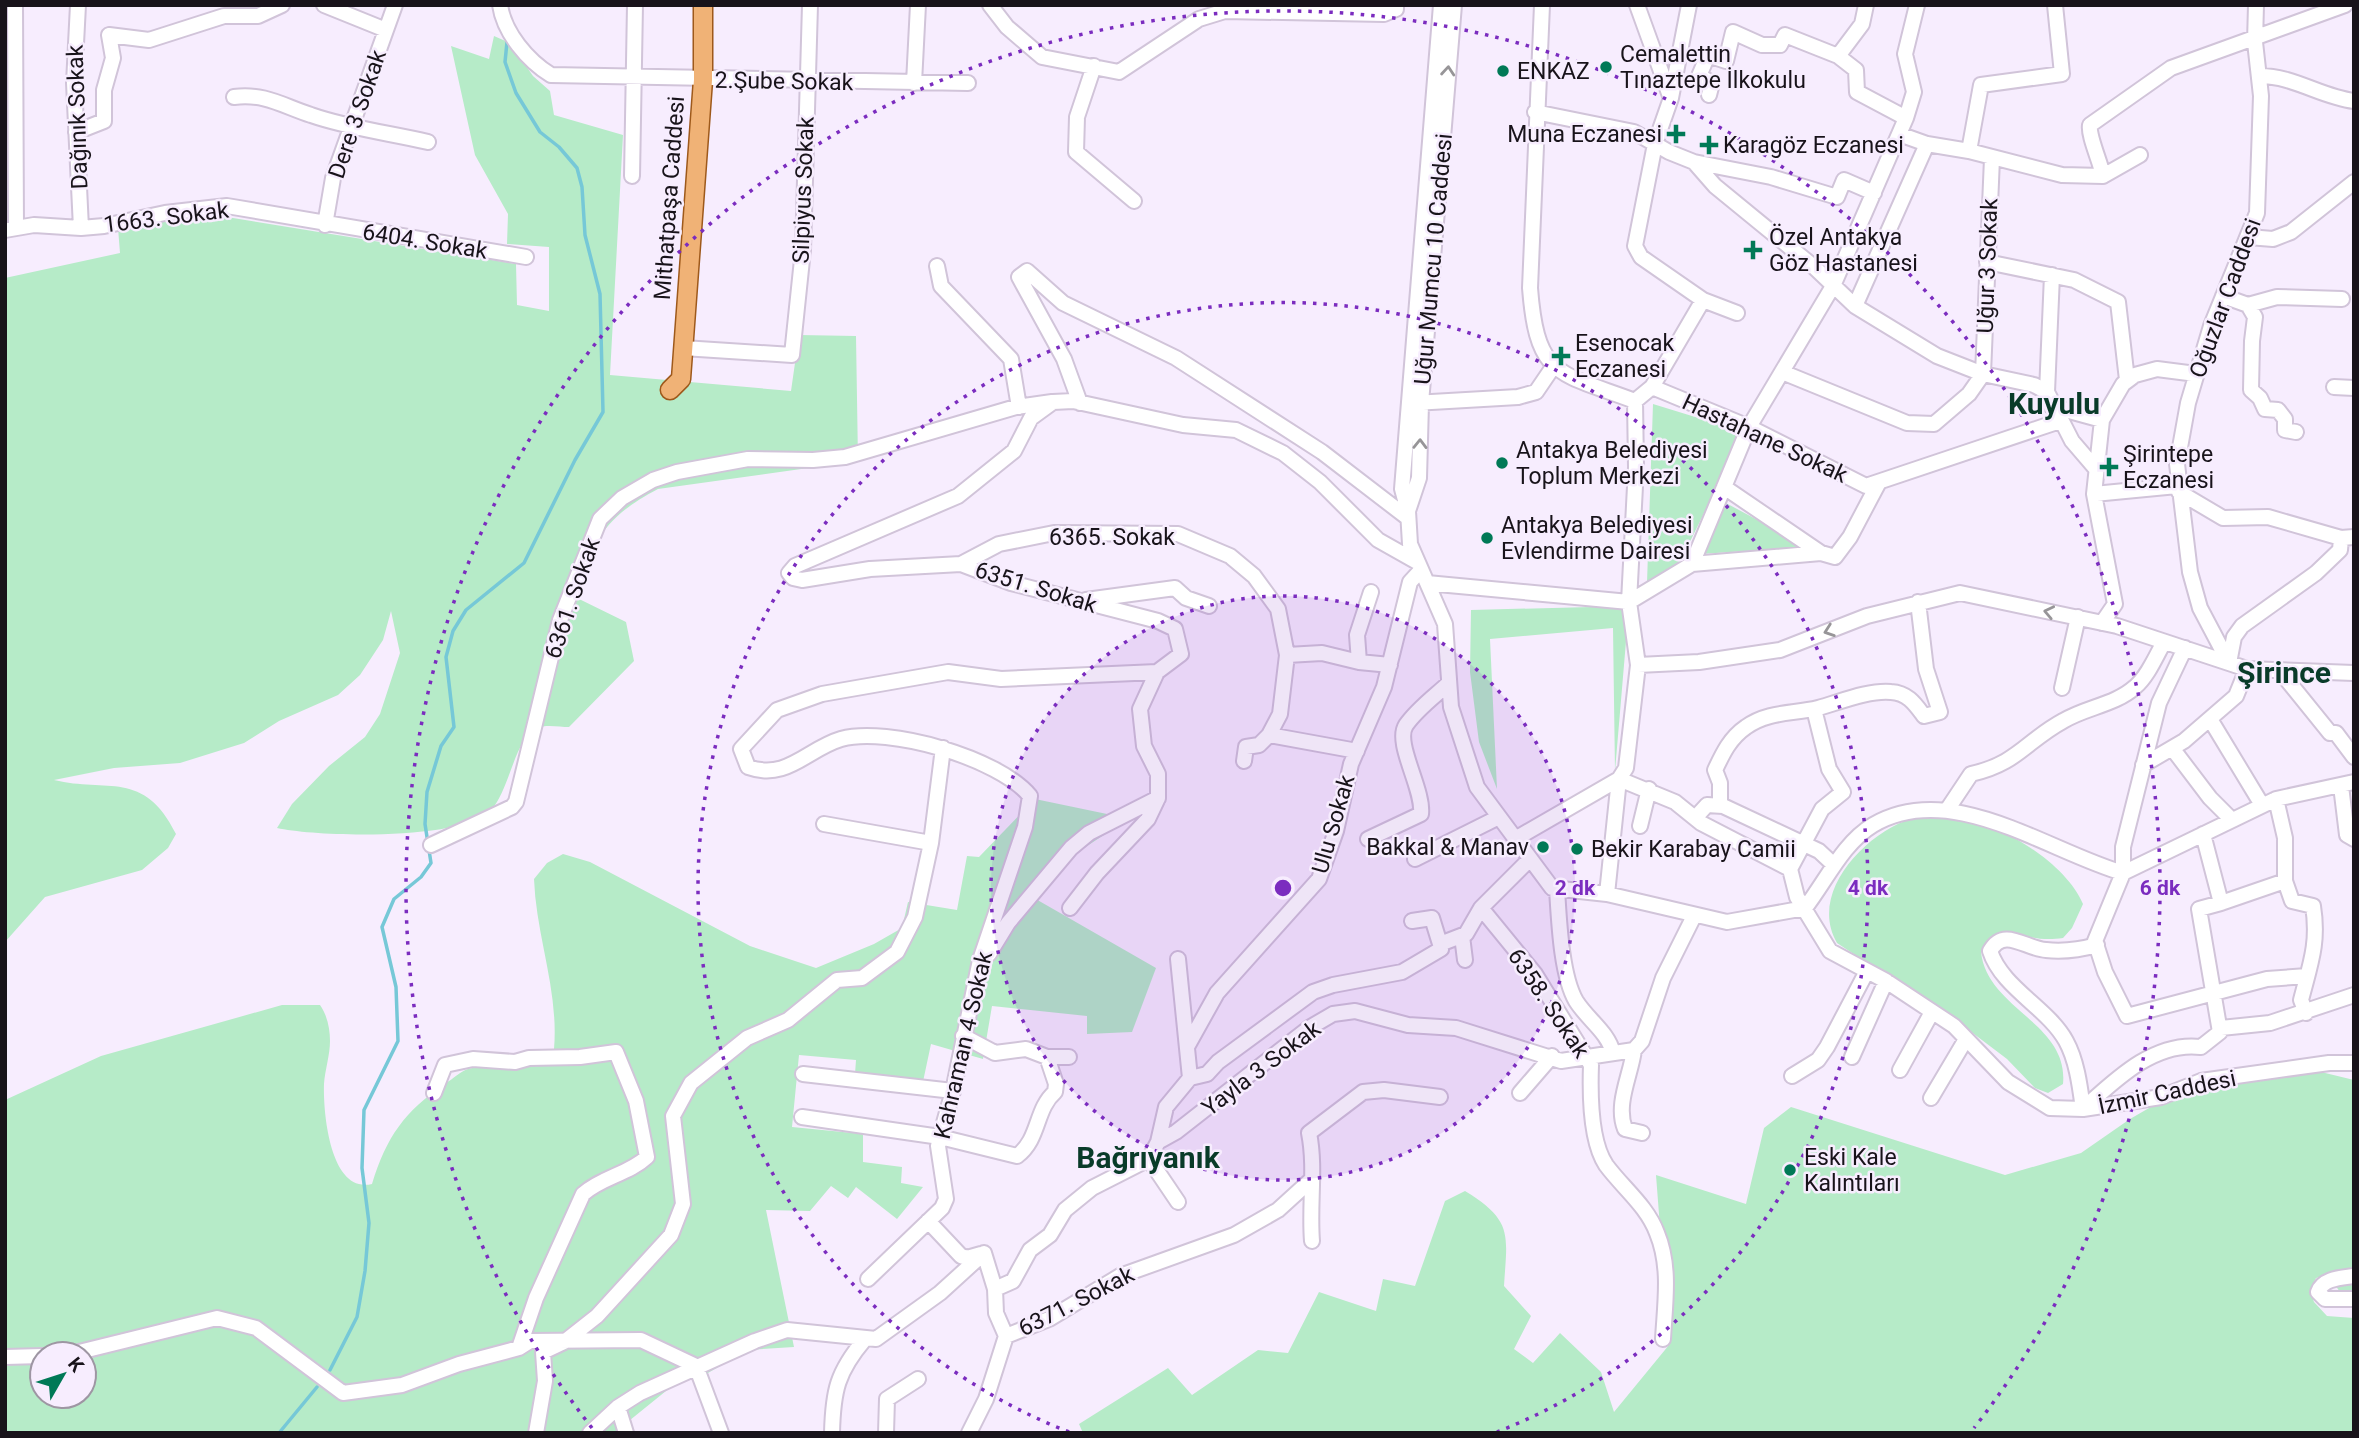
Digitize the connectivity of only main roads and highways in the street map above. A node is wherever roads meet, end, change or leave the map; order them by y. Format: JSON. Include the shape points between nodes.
{"nodes":[{"id":1,"x":703,"y":5,"type":"edge"},
{"id":2,"x":670,"y":390,"type":"dead end"}],
"edges":[{"from":1,"to":2,"type":"main road","name":"Mithatpaşa Caddesi","via":[[703,80],[681,379]]}]}
